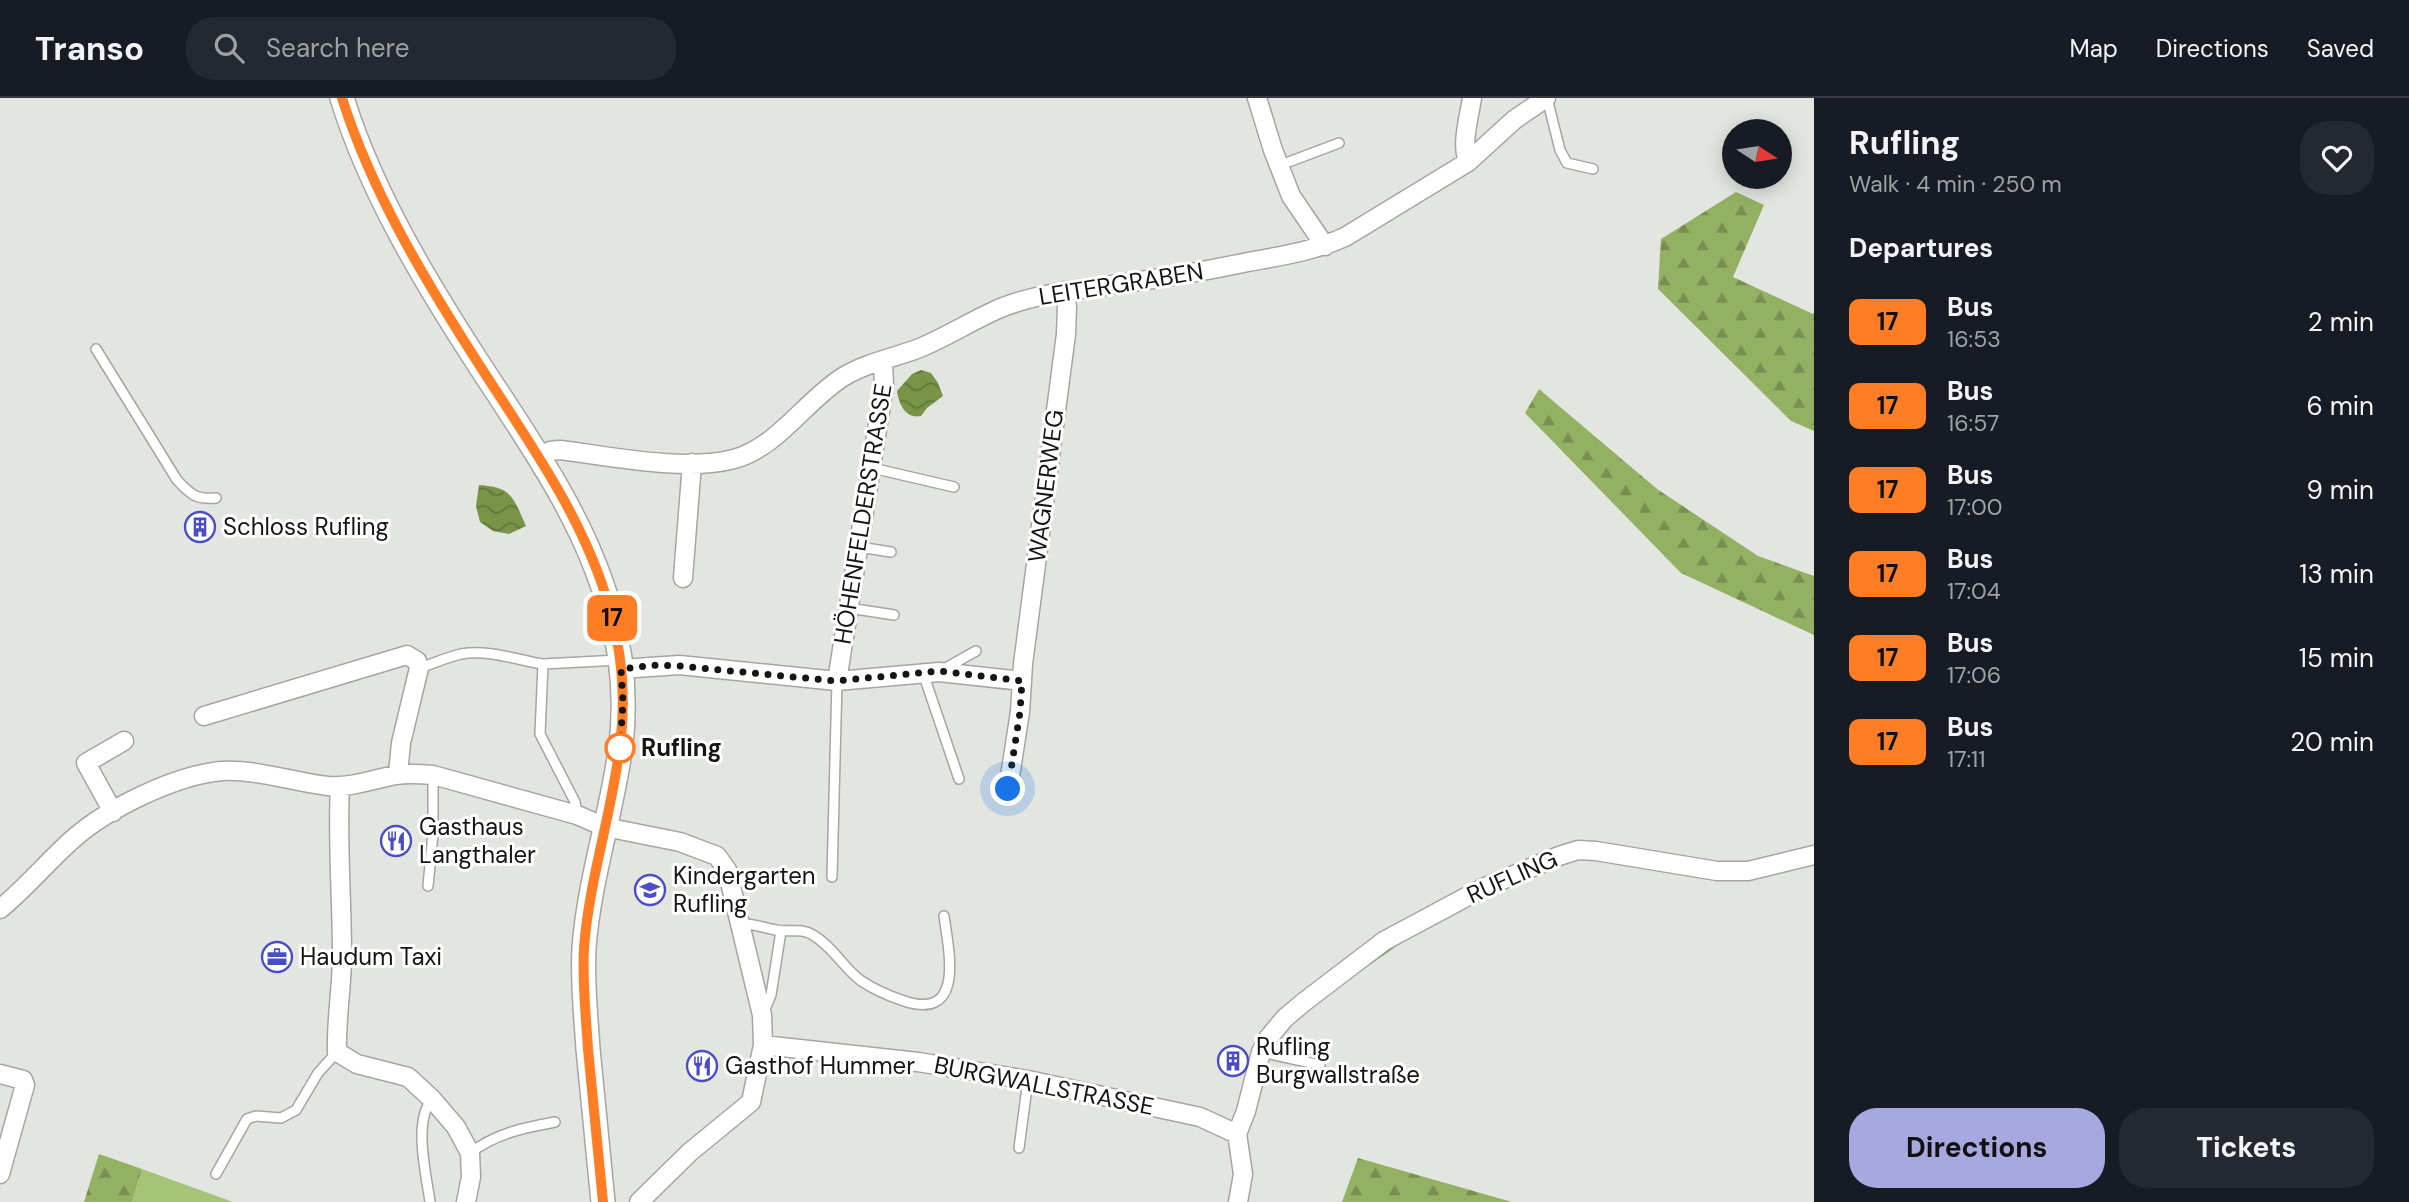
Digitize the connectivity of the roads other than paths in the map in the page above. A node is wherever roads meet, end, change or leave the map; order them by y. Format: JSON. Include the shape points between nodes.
{"nodes":[{"id":1,"x":342,"y":98,"type":"edge"},
{"id":2,"x":1256,"y":98,"type":"edge"},
{"id":3,"x":1472,"y":98,"type":"edge"},
{"id":4,"x":1547,"y":98,"type":"edge"},
{"id":5,"x":1339,"y":143,"type":"dead end"},
{"id":6,"x":1468,"y":162,"type":"junction"},
{"id":7,"x":1279,"y":166,"type":"junction"},
{"id":8,"x":1593,"y":169,"type":"dead end"},
{"id":9,"x":1325,"y":246,"type":"junction"},
{"id":10,"x":1064,"y":291,"type":"junction"},
{"id":11,"x":96,"y":349,"type":"dead end"},
{"id":12,"x":883,"y":361,"type":"junction"},
{"id":13,"x":539,"y":458,"type":"junction"},
{"id":14,"x":692,"y":463,"type":"junction"},
{"id":15,"x":872,"y":468,"type":"junction"},
{"id":16,"x":954,"y":487,"type":"dead end"},
{"id":17,"x":216,"y":498,"type":"dead end"},
{"id":18,"x":859,"y":547,"type":"junction"},
{"id":19,"x":891,"y":552,"type":"dead end"},
{"id":20,"x":682,"y":578,"type":"dead end"},
{"id":21,"x":849,"y":608,"type":"junction"},
{"id":22,"x":894,"y":615,"type":"dead end"},
{"id":23,"x":976,"y":651,"type":"dead end"},
{"id":24,"x":543,"y":664,"type":"junction"},
{"id":25,"x":621,"y":664,"type":"junction"},
{"id":26,"x":419,"y":668,"type":"junction"},
{"id":27,"x":931,"y":672,"type":"junction"},
{"id":28,"x":836,"y":681,"type":"junction"},
{"id":29,"x":1022,"y":681,"type":"junction"},
{"id":30,"x":204,"y":716,"type":"dead end"},
{"id":31,"x":124,"y":741,"type":"dead end"},
{"id":32,"x":398,"y":774,"type":"junction"},
{"id":33,"x":433,"y":775,"type":"junction"},
{"id":34,"x":959,"y":779,"type":"dead end"},
{"id":35,"x":340,"y":786,"type":"junction"},
{"id":36,"x":1008,"y":789,"type":"dead end"},
{"id":37,"x":113,"y":812,"type":"junction"},
{"id":38,"x":576,"y":815,"type":"junction"},
{"id":39,"x":605,"y":827,"type":"junction"},
{"id":40,"x":1814,"y":855,"type":"edge"},
{"id":41,"x":832,"y":877,"type":"dead end"},
{"id":42,"x":428,"y":886,"type":"dead end"},
{"id":43,"x":0,"y":909,"type":"edge"},
{"id":44,"x":944,"y":916,"type":"dead end"},
{"id":45,"x":740,"y":924,"type":"junction"},
{"id":46,"x":781,"y":931,"type":"junction"},
{"id":47,"x":762,"y":1015,"type":"junction"},
{"id":48,"x":763,"y":1045,"type":"junction"},
{"id":49,"x":337,"y":1052,"type":"junction"},
{"id":50,"x":1261,"y":1052,"type":"junction"},
{"id":51,"x":1321,"y":1065,"type":"dead end"},
{"id":52,"x":0,"y":1074,"type":"edge"},
{"id":53,"x":1028,"y":1080,"type":"junction"},
{"id":54,"x":432,"y":1099,"type":"junction"},
{"id":55,"x":555,"y":1122,"type":"dead end"},
{"id":56,"x":1237,"y":1134,"type":"junction"},
{"id":57,"x":1018,"y":1148,"type":"dead end"},
{"id":58,"x":470,"y":1153,"type":"junction"},
{"id":59,"x":0,"y":1174,"type":"edge"},
{"id":60,"x":216,"y":1174,"type":"dead end"},
{"id":61,"x":430,"y":1202,"type":"edge"},
{"id":62,"x":467,"y":1202,"type":"edge"},
{"id":63,"x":603,"y":1202,"type":"edge"},
{"id":64,"x":639,"y":1202,"type":"edge"},
{"id":65,"x":1238,"y":1202,"type":"edge"}],
"edges":[{"from":1,"to":13,"type":"street","via":[[398,228]]},
{"from":2,"to":7,"type":"street"},
{"from":3,"to":6,"type":"street"},
{"from":4,"to":6,"type":"street","name":"LEITERGRABEN","via":[[1514,120]]},
{"from":4,"to":8,"type":"lane","via":[[1567,163]]},
{"from":5,"to":7,"type":"lane"},
{"from":6,"to":9,"type":"street","name":"LEITERGRABEN"},
{"from":7,"to":9,"type":"street","via":[[1291,196]]},
{"from":9,"to":10,"type":"street","name":"LEITERGRABEN"},
{"from":10,"to":12,"type":"street","name":"LEITERGRABEN","via":[[1002,308]]},
{"from":10,"to":29,"type":"street","name":"WAGNERWEG","via":[[1066,334]]},
{"from":11,"to":17,"type":"lane","via":[[177,480],[192,496]]},
{"from":12,"to":14,"type":"street","name":"LEITERGRABEN","via":[[842,378],[750,453]]},
{"from":12,"to":15,"type":"street","name":"HÖHENFELDERSTRASSE","via":[[884,386]]},
{"from":13,"to":14,"type":"street","name":"LEITERGRABEN","via":[[560,450]]},
{"from":13,"to":25,"type":"street","via":[[591,552],[611,612]]},
{"from":14,"to":20,"type":"street"},
{"from":15,"to":16,"type":"lane"},
{"from":15,"to":18,"type":"street","name":"HÖHENFELDERSTRASSE"},
{"from":18,"to":19,"type":"lane"},
{"from":18,"to":21,"type":"street","name":"HÖHENFELDERSTRASSE"},
{"from":21,"to":22,"type":"lane"},
{"from":21,"to":28,"type":"street","name":"HÖHENFELDERSTRASSE"},
{"from":23,"to":27,"type":"lane"},
{"from":24,"to":25,"type":"lane"},
{"from":24,"to":26,"type":"lane","via":[[473,653]]},
{"from":24,"to":38,"type":"lane","via":[[540,734],[575,802]]},
{"from":25,"to":28,"type":"street"},
{"from":25,"to":39,"type":"street","via":[[620,748]]},
{"from":26,"to":30,"type":"street","via":[[413,656],[393,657]]},
{"from":26,"to":32,"type":"street"},
{"from":27,"to":28,"type":"street"},
{"from":27,"to":29,"type":"street"},
{"from":27,"to":34,"type":"lane"},
{"from":28,"to":41,"type":"lane","name":"HÖHENFELDERSTRASSE"},
{"from":29,"to":36,"type":"street","name":"WAGNERWEG"},
{"from":31,"to":37,"type":"street","via":[[86,763]]},
{"from":32,"to":33,"type":"street"},
{"from":32,"to":35,"type":"street"},
{"from":33,"to":38,"type":"street"},
{"from":33,"to":42,"type":"lane"},
{"from":35,"to":37,"type":"street","via":[[222,771],[155,789]]},
{"from":35,"to":49,"type":"street","via":[[342,954]]},
{"from":37,"to":43,"type":"street","via":[[75,837]]},
{"from":38,"to":39,"type":"street"},
{"from":39,"to":45,"type":"street","via":[[669,839],[717,856],[727,870]]},
{"from":39,"to":63,"type":"street","via":[[586,927],[584,972]]},
{"from":40,"to":50,"type":"street","name":"RUFLING","via":[[1748,871],[1717,871],[1596,851],[1559,856],[1483,888],[1384,941],[1285,1018]]},
{"from":44,"to":46,"type":"lane","via":[[949,979],[940,1000],[926,1006],[895,998],[859,979],[814,935]]},
{"from":45,"to":46,"type":"lane"},
{"from":45,"to":47,"type":"street"},
{"from":46,"to":47,"type":"lane","via":[[771,995]]},
{"from":47,"to":48,"type":"street"},
{"from":48,"to":53,"type":"street","name":"BURGWALLSTRASSE"},
{"from":48,"to":64,"type":"street","via":[[751,1102]]},
{"from":49,"to":54,"type":"street","via":[[356,1064],[408,1077]]},
{"from":49,"to":60,"type":"lane","via":[[296,1110],[281,1118],[247,1119]]},
{"from":50,"to":51,"type":"lane"},
{"from":50,"to":56,"type":"street"},
{"from":52,"to":59,"type":"street","via":[[23,1080],[25,1085]]},
{"from":53,"to":56,"type":"street","name":"BURGWALLSTRASSE","via":[[1200,1117]]},
{"from":53,"to":57,"type":"lane"},
{"from":54,"to":58,"type":"street","via":[[456,1127]]},
{"from":54,"to":61,"type":"lane","via":[[422,1128]]},
{"from":55,"to":58,"type":"lane","via":[[514,1129]]},
{"from":56,"to":65,"type":"street","via":[[1242,1174]]},
{"from":58,"to":62,"type":"street"}]}
